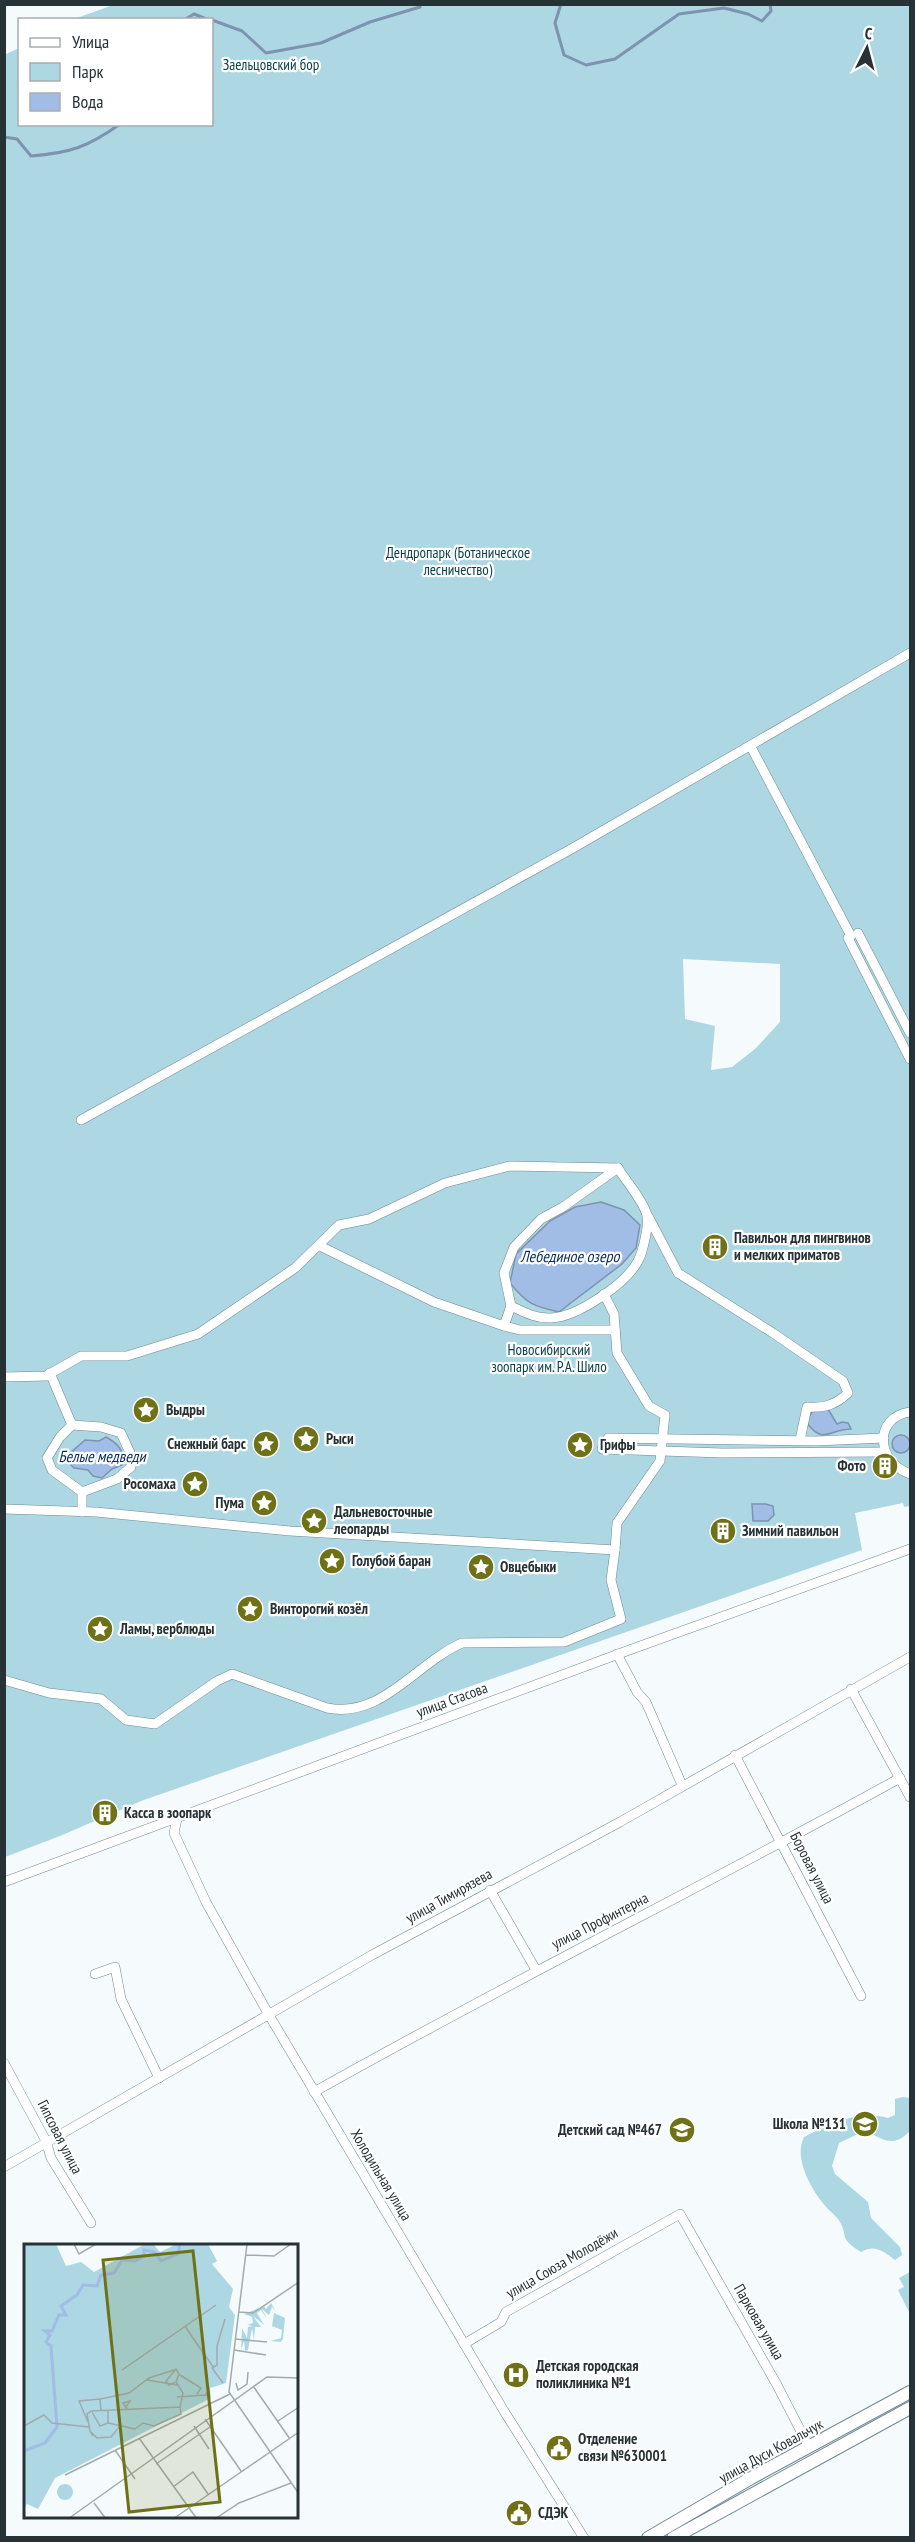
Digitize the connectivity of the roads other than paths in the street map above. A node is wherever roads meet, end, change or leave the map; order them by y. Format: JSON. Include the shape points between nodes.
{"nodes":[{"id":1,"x":910,"y":653,"type":"edge"},
{"id":2,"x":751,"y":747,"type":"junction"},
{"id":3,"x":852,"y":936,"type":"junction"},
{"id":4,"x":910,"y":1033,"type":"edge"},
{"id":5,"x":910,"y":1059,"type":"edge"},
{"id":6,"x":81,"y":1120,"type":"dead end"},
{"id":7,"x":618,"y":1168,"type":"junction"},
{"id":8,"x":647,"y":1215,"type":"junction"},
{"id":9,"x":320,"y":1246,"type":"junction"},
{"id":10,"x":604,"y":1294,"type":"junction"},
{"id":11,"x":511,"y":1306,"type":"junction"},
{"id":12,"x":504,"y":1326,"type":"junction"},
{"id":13,"x":615,"y":1330,"type":"junction"},
{"id":14,"x":50,"y":1373,"type":"junction"},
{"id":15,"x":4,"y":1377,"type":"edge"},
{"id":16,"x":910,"y":1412,"type":"edge"},
{"id":17,"x":72,"y":1425,"type":"junction"},
{"id":18,"x":608,"y":1438,"type":"dead end"},
{"id":19,"x":884,"y":1438,"type":"junction"},
{"id":20,"x":664,"y":1439,"type":"junction"},
{"id":21,"x":800,"y":1440,"type":"junction"},
{"id":22,"x":602,"y":1449,"type":"dead end"},
{"id":23,"x":662,"y":1450,"type":"junction"},
{"id":24,"x":885,"y":1452,"type":"junction"},
{"id":25,"x":910,"y":1474,"type":"edge"},
{"id":26,"x":82,"y":1492,"type":"junction"},
{"id":27,"x":4,"y":1509,"type":"edge"},
{"id":28,"x":82,"y":1512,"type":"junction"},
{"id":29,"x":910,"y":1549,"type":"edge"},
{"id":30,"x":615,"y":1550,"type":"junction"},
{"id":31,"x":617,"y":1654,"type":"junction"},
{"id":32,"x":910,"y":1657,"type":"edge"},
{"id":33,"x":4,"y":1680,"type":"edge"},
{"id":34,"x":851,"y":1689,"type":"junction"},
{"id":35,"x":735,"y":1755,"type":"junction"},
{"id":36,"x":900,"y":1778,"type":"junction"},
{"id":37,"x":682,"y":1785,"type":"junction"},
{"id":38,"x":910,"y":1797,"type":"edge"},
{"id":39,"x":177,"y":1818,"type":"junction"},
{"id":40,"x":782,"y":1843,"type":"junction"},
{"id":41,"x":4,"y":1882,"type":"edge"},
{"id":42,"x":490,"y":1890,"type":"junction"},
{"id":43,"x":536,"y":1970,"type":"junction"},
{"id":44,"x":94,"y":1974,"type":"dead end"},
{"id":45,"x":861,"y":1996,"type":"dead end"},
{"id":46,"x":269,"y":2015,"type":"junction"},
{"id":47,"x":4,"y":2063,"type":"edge"},
{"id":48,"x":159,"y":2078,"type":"junction"},
{"id":49,"x":314,"y":2092,"type":"junction"},
{"id":50,"x":46,"y":2142,"type":"junction"},
{"id":51,"x":4,"y":2167,"type":"edge"},
{"id":52,"x":680,"y":2214,"type":"joint"},
{"id":53,"x":91,"y":2223,"type":"dead end"},
{"id":54,"x":464,"y":2344,"type":"junction"},
{"id":55,"x":910,"y":2392,"type":"edge"},
{"id":56,"x":910,"y":2408,"type":"edge"},
{"id":57,"x":809,"y":2447,"type":"junction"},
{"id":58,"x":584,"y":2538,"type":"edge"},
{"id":59,"x":648,"y":2538,"type":"edge"},
{"id":60,"x":673,"y":2538,"type":"edge"}],
"edges":[{"from":1,"to":2,"type":"street"},
{"from":2,"to":3,"type":"street"},
{"from":2,"to":6,"type":"street"},
{"from":3,"to":4,"type":"street"},
{"from":3,"to":5,"type":"street"},
{"from":7,"to":8,"type":"street"},
{"from":7,"to":9,"type":"street","via":[[509,1166],[445,1183],[369,1219],[339,1225]]},
{"from":7,"to":11,"type":"street","via":[[541,1219],[514,1247],[504,1273]]},
{"from":8,"to":10,"type":"street","via":[[638,1262]]},
{"from":8,"to":21,"type":"street","via":[[678,1273],[843,1381],[848,1393],[838,1403],[807,1407]]},
{"from":9,"to":12,"type":"street","via":[[434,1302]]},
{"from":9,"to":14,"type":"street","via":[[295,1268],[198,1334],[127,1356],[81,1356]]},
{"from":10,"to":11,"type":"street","via":[[589,1305],[552,1318],[531,1316]]},
{"from":10,"to":13,"type":"street","via":[[614,1314]]},
{"from":11,"to":12,"type":"street"},
{"from":12,"to":13,"type":"street","via":[[520,1330]]},
{"from":13,"to":20,"type":"street","via":[[617,1353],[649,1406],[665,1415]]},
{"from":14,"to":15,"type":"street"},
{"from":14,"to":17,"type":"street"},
{"from":16,"to":19,"type":"street","via":[[895,1418]]},
{"from":17,"to":26,"type":"street","via":[[47,1458],[52,1470]]},
{"from":17,"to":26,"type":"street","via":[[121,1433],[132,1457],[131,1467],[117,1479]]},
{"from":18,"to":20,"type":"street"},
{"from":19,"to":21,"type":"street"},
{"from":19,"to":24,"type":"street"},
{"from":20,"to":21,"type":"street"},
{"from":20,"to":23,"type":"street"},
{"from":22,"to":23,"type":"street"},
{"from":23,"to":24,"type":"street"},
{"from":23,"to":30,"type":"street","via":[[660,1461],[617,1523]]},
{"from":24,"to":25,"type":"street","via":[[890,1462]]},
{"from":26,"to":28,"type":"street"},
{"from":27,"to":28,"type":"street"},
{"from":28,"to":30,"type":"street","via":[[273,1530]]},
{"from":29,"to":31,"type":"street","name":"улица Стасова"},
{"from":30,"to":33,"type":"street","via":[[611,1580],[621,1619],[564,1642],[462,1643],[382,1698],[342,1711],[232,1674],[217,1680],[155,1724],[145,1724],[126,1720],[101,1700],[49,1693]]},
{"from":31,"to":37,"type":"street","via":[[646,1702]]},
{"from":31,"to":39,"type":"street","name":"улица Стасова"},
{"from":32,"to":34,"type":"street","name":"улица Тимирязева"},
{"from":34,"to":35,"type":"street","name":"улица Тимирязева"},
{"from":34,"to":36,"type":"street"},
{"from":35,"to":37,"type":"street","name":"улица Тимирязева"},
{"from":35,"to":40,"type":"street","name":"Боровая улица"},
{"from":36,"to":38,"type":"street"},
{"from":36,"to":40,"type":"street","name":"улица Профинтерна"},
{"from":37,"to":42,"type":"street","name":"улица Тимирязева"},
{"from":39,"to":41,"type":"street","name":"улица Стасова"},
{"from":39,"to":46,"type":"street","name":"Холодильная улица","via":[[174,1833],[206,1902]]},
{"from":40,"to":43,"type":"street","name":"улица Профинтерна"},
{"from":40,"to":45,"type":"street","name":"Боровая улица"},
{"from":42,"to":43,"type":"street"},
{"from":42,"to":46,"type":"street","name":"улица Тимирязева"},
{"from":43,"to":49,"type":"street","name":"улица Профинтерна"},
{"from":44,"to":48,"type":"street","via":[[115,1967],[121,1999]]},
{"from":46,"to":48,"type":"street","name":"улица Тимирязева"},
{"from":46,"to":49,"type":"street","name":"Холодильная улица"},
{"from":47,"to":50,"type":"street","name":"Гипсовая улица"},
{"from":48,"to":50,"type":"street","name":"улица Тимирязева"},
{"from":49,"to":54,"type":"street","name":"Холодильная улица"},
{"from":50,"to":51,"type":"street","name":"улица Тимирязева"},
{"from":50,"to":53,"type":"street","name":"Гипсовая улица","via":[[51,2158]]},
{"from":52,"to":54,"type":"street","name":"улица Союза Молодёжи","via":[[506,2312],[501,2322]]},
{"from":52,"to":57,"type":"street","name":"Парковая улица"},
{"from":54,"to":58,"type":"street","name":"Холодильная улица"},
{"from":55,"to":57,"type":"main road","name":"улица Дуси Ковальчук"},
{"from":56,"to":60,"type":"main road","name":"улица Дуси Ковальчук"},
{"from":57,"to":59,"type":"main road","name":"улица Дуси Ковальчук"}]}
